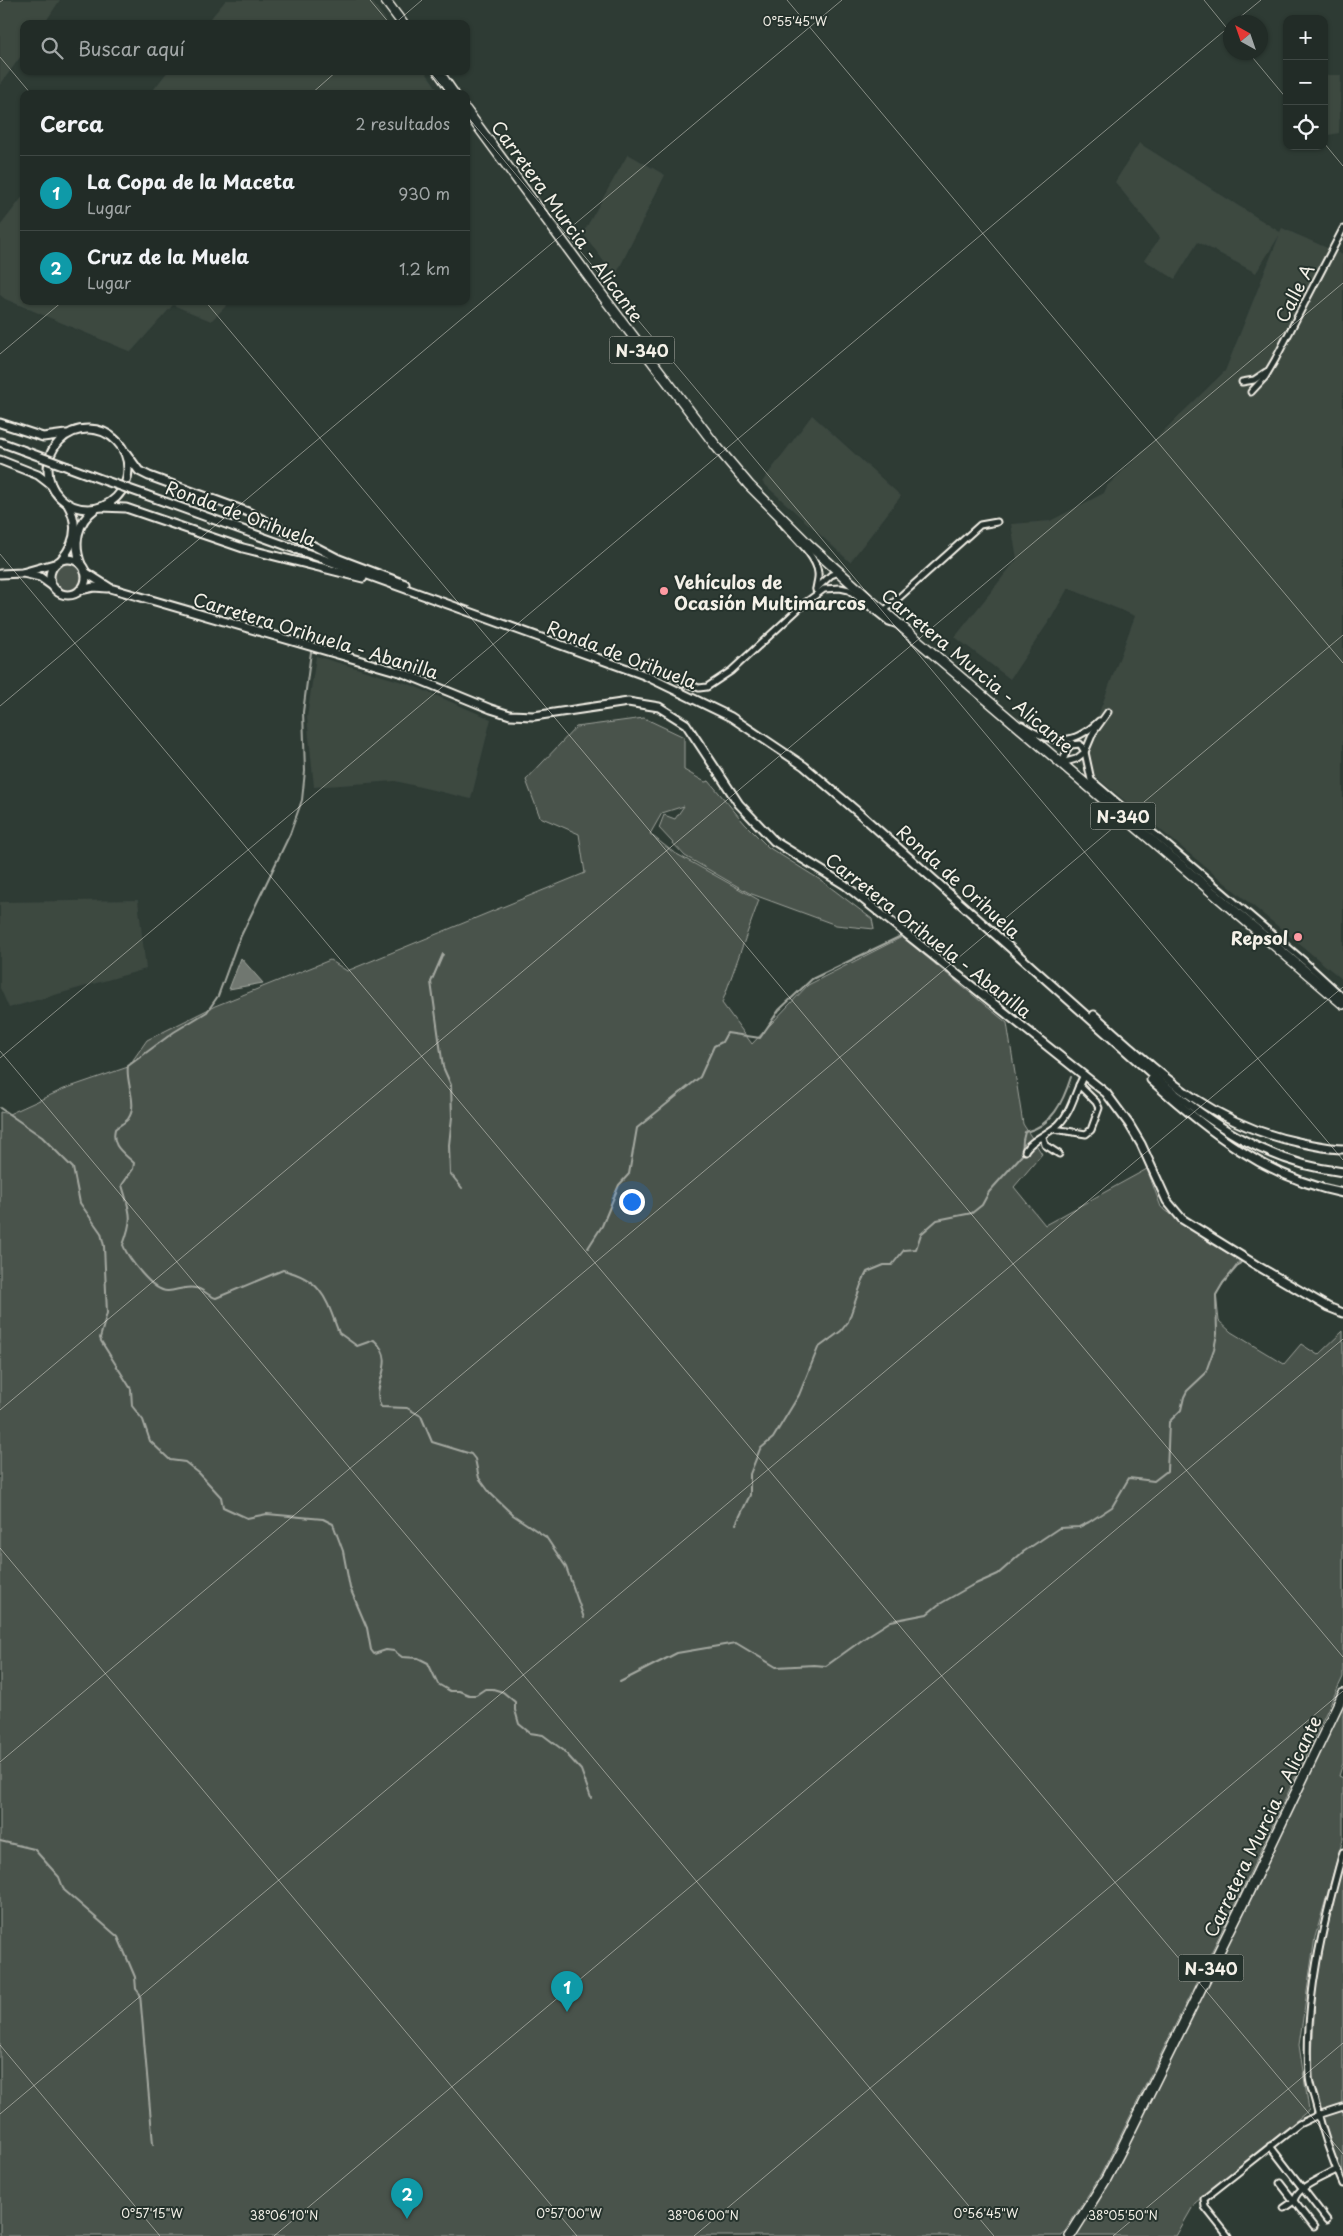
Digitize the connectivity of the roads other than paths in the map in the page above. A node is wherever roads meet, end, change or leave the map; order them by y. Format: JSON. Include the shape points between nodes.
{"nodes":[{"id":1,"x":386,"y":0,"type":"edge"},
{"id":2,"x":400,"y":20,"type":"edge"},
{"id":3,"x":441,"y":75,"type":"edge"},
{"id":4,"x":451,"y":90,"type":"edge"},
{"id":5,"x":470,"y":115,"type":"edge"},
{"id":6,"x":1343,"y":229,"type":"edge"},
{"id":7,"x":1269,"y":370,"type":"junction"},
{"id":8,"x":1242,"y":382,"type":"dead end"},
{"id":9,"x":1251,"y":392,"type":"dead end"},
{"id":10,"x":0,"y":423,"type":"edge"},
{"id":11,"x":69,"y":434,"type":"junction"},
{"id":12,"x":0,"y":442,"type":"edge"},
{"id":13,"x":126,"y":453,"type":"junction"},
{"id":14,"x":0,"y":460,"type":"edge"},
{"id":15,"x":52,"y":486,"type":"junction"},
{"id":16,"x":763,"y":499,"type":"junction"},
{"id":17,"x":67,"y":503,"type":"junction"},
{"id":18,"x":98,"y":507,"type":"junction"},
{"id":19,"x":997,"y":522,"type":"dead end"},
{"id":20,"x":58,"y":562,"type":"junction"},
{"id":21,"x":81,"y":565,"type":"junction"},
{"id":22,"x":85,"y":572,"type":"junction"},
{"id":23,"x":839,"y":572,"type":"junction"},
{"id":24,"x":22,"y":573,"type":"junction"},
{"id":25,"x":0,"y":574,"type":"edge"},
{"id":26,"x":51,"y":585,"type":"junction"},
{"id":27,"x":110,"y":588,"type":"junction"},
{"id":28,"x":80,"y":590,"type":"junction"},
{"id":29,"x":816,"y":590,"type":"junction"},
{"id":30,"x":429,"y":598,"type":"junction"},
{"id":31,"x":805,"y":603,"type":"junction"},
{"id":32,"x":884,"y":611,"type":"junction"},
{"id":33,"x":473,"y":614,"type":"junction"},
{"id":34,"x":902,"y":627,"type":"junction"},
{"id":35,"x":650,"y":662,"type":"dead end"},
{"id":36,"x":999,"y":710,"type":"junction"},
{"id":37,"x":1080,"y":736,"type":"junction"},
{"id":38,"x":1071,"y":744,"type":"junction"},
{"id":39,"x":1085,"y":752,"type":"junction"},
{"id":40,"x":1062,"y":763,"type":"junction"},
{"id":41,"x":1039,"y":973,"type":"junction"},
{"id":42,"x":1343,"y":998,"type":"edge"},
{"id":43,"x":1343,"y":1004,"type":"edge"},
{"id":44,"x":1098,"y":1026,"type":"junction"},
{"id":45,"x":1084,"y":1075,"type":"junction"},
{"id":46,"x":1079,"y":1085,"type":"junction"},
{"id":47,"x":1054,"y":1129,"type":"junction"},
{"id":48,"x":1043,"y":1137,"type":"junction"},
{"id":49,"x":1343,"y":1149,"type":"edge"},
{"id":50,"x":1025,"y":1151,"type":"dead end"},
{"id":51,"x":1059,"y":1154,"type":"dead end"},
{"id":52,"x":1343,"y":1172,"type":"edge"},
{"id":53,"x":1343,"y":1193,"type":"edge"},
{"id":54,"x":1343,"y":1313,"type":"edge"},
{"id":55,"x":1343,"y":1694,"type":"edge"},
{"id":56,"x":1343,"y":1852,"type":"edge"},
{"id":57,"x":1343,"y":2107,"type":"edge"},
{"id":58,"x":1318,"y":2114,"type":"junction"},
{"id":59,"x":1270,"y":2146,"type":"junction"},
{"id":60,"x":1336,"y":2170,"type":"junction"},
{"id":61,"x":1280,"y":2183,"type":"dead end"},
{"id":62,"x":1343,"y":2184,"type":"edge"},
{"id":63,"x":1303,"y":2189,"type":"junction"},
{"id":64,"x":1294,"y":2201,"type":"junction"},
{"id":65,"x":1284,"y":2208,"type":"dead end"},
{"id":66,"x":1327,"y":2220,"type":"dead end"},
{"id":67,"x":1314,"y":2227,"type":"dead end"},
{"id":68,"x":1070,"y":2236,"type":"edge"},
{"id":69,"x":1228,"y":2236,"type":"edge"}],
"edges":[{"from":1,"to":2,"type":"highway"},
{"from":3,"to":4,"type":"highway"},
{"from":5,"to":16,"type":"highway","name":"Carretera Murcia - Alicante","number":"N-340","via":[[690,413]]},
{"from":6,"to":7,"type":"street","name":"Calle A"},
{"from":7,"to":8,"type":"street","via":[[1254,380]]},
{"from":7,"to":9,"type":"street","name":"Calle A"},
{"from":10,"to":11,"type":"main road","via":[[43,437]]},
{"from":11,"to":13,"type":"main road","via":[[79,429],[102,430]]},
{"from":11,"to":15,"type":"main road","via":[[57,444],[50,457]]},
{"from":12,"to":30,"type":"main road","name":"Ronda de Orihuela","bridge":true},
{"from":13,"to":18,"type":"main road","via":[[128,475],[125,485],[111,502]]},
{"from":13,"to":30,"type":"main road","via":[[139,471],[149,476],[248,512],[327,554],[416,588]]},
{"from":14,"to":15,"type":"main road","via":[[38,475]]},
{"from":15,"to":17,"type":"main road"},
{"from":16,"to":23,"type":"highway","name":"Carretera Murcia - Alicante","number":"N-340"},
{"from":16,"to":29,"type":"street","via":[[808,551],[818,572]]},
{"from":17,"to":18,"type":"main road","via":[[81,508]]},
{"from":17,"to":20,"type":"main road","via":[[74,514],[74,532],[72,543]]},
{"from":18,"to":21,"type":"main road","via":[[88,514],[80,529],[77,544]]},
{"from":18,"to":33,"type":"main road","via":[[126,508],[243,548],[347,573],[460,613]]},
{"from":19,"to":32,"type":"street","via":[[980,525]]},
{"from":20,"to":21,"type":"main road","via":[[72,559]]},
{"from":20,"to":24,"type":"main road"},
{"from":20,"to":26,"type":"main road","via":[[49,574]]},
{"from":21,"to":22,"type":"main road"},
{"from":22,"to":27,"type":"main road","name":"Carretera Orihuela - Abanilla"},
{"from":22,"to":28,"type":"main road","via":[[85,582]]},
{"from":23,"to":29,"type":"street","via":[[831,575]]},
{"from":23,"to":32,"type":"highway","name":"Carretera Murcia - Alicante","number":"N-340"},
{"from":24,"to":25,"type":"main road"},
{"from":24,"to":26,"type":"main road","via":[[40,577]]},
{"from":26,"to":28,"type":"main road","via":[[64,595]]},
{"from":27,"to":28,"type":"main road","name":"Carretera Orihuela - Abanilla"},
{"from":27,"to":45,"type":"main road","name":"Carretera Orihuela - Abanilla","via":[[404,673],[510,715],[553,714],[628,702],[659,707],[686,724],[739,804],[774,841],[845,885]]},
{"from":29,"to":31,"type":"street"},
{"from":30,"to":33,"type":"main road","name":"Ronda de Orihuela"},
{"from":31,"to":34,"type":"street","via":[[824,589],[849,590],[889,622]]},
{"from":31,"to":35,"type":"street","via":[[731,670],[707,686],[699,688],[683,682]]},
{"from":32,"to":34,"type":"highway","name":"Carretera Murcia - Alicante","number":"N-340"},
{"from":33,"to":41,"type":"main road","name":"Ronda de Orihuela","via":[[644,675],[689,695],[759,735],[804,766]]},
{"from":34,"to":36,"type":"highway","name":"Carretera Murcia - Alicante","number":"N-340"},
{"from":36,"to":37,"type":"street","via":[[1048,738],[1065,741]]},
{"from":36,"to":40,"type":"highway","name":"Carretera Murcia - Alicante","number":"N-340"},
{"from":37,"to":38,"type":"street"},
{"from":37,"to":39,"type":"street","via":[[1108,712],[1093,733]]},
{"from":38,"to":39,"type":"street","via":[[1080,744]]},
{"from":38,"to":40,"type":"street"},
{"from":39,"to":40,"type":"street"},
{"from":39,"to":42,"type":"street","via":[[1091,780]]},
{"from":40,"to":43,"type":"highway","name":"Carretera Murcia - Alicante","number":"N-340"},
{"from":41,"to":44,"type":"main road","name":"Ronda de Orihuela"},
{"from":41,"to":49,"type":"main road","via":[[1054,981],[1172,1084],[1213,1112],[1285,1139]]},
{"from":44,"to":52,"type":"main road","name":"Ronda de Orihuela","via":[[1177,1096],[1230,1134],[1295,1162]]},
{"from":44,"to":53,"type":"main road","via":[[1107,1040],[1161,1089],[1233,1148],[1284,1176]]},
{"from":45,"to":46,"type":"street"},
{"from":45,"to":54,"type":"main road","name":"Carretera Orihuela - Abanilla","via":[[1106,1094],[1129,1124],[1167,1201],[1178,1214],[1193,1227],[1256,1265]]},
{"from":46,"to":47,"type":"street","via":[[1064,1118]]},
{"from":46,"to":47,"type":"street","via":[[1099,1108],[1091,1130],[1086,1134]]},
{"from":47,"to":48,"type":"street"},
{"from":48,"to":50,"type":"street"},
{"from":48,"to":51,"type":"street","via":[[1045,1145]]},
{"from":55,"to":68,"type":"highway","name":"Carretera Murcia - Alicante","number":"N-340","via":[[1123,2146]]},
{"from":56,"to":58,"type":"street","via":[[1313,1978],[1309,2077]]},
{"from":57,"to":58,"type":"street"},
{"from":58,"to":59,"type":"street"},
{"from":58,"to":60,"type":"street"},
{"from":59,"to":63,"type":"street"},
{"from":59,"to":69,"type":"street","via":[[1204,2199],[1203,2204]]},
{"from":60,"to":62,"type":"street"},
{"from":60,"to":63,"type":"street"},
{"from":61,"to":64,"type":"street"},
{"from":63,"to":64,"type":"street"},
{"from":63,"to":66,"type":"street"},
{"from":64,"to":65,"type":"street"},
{"from":64,"to":67,"type":"street"}]}
